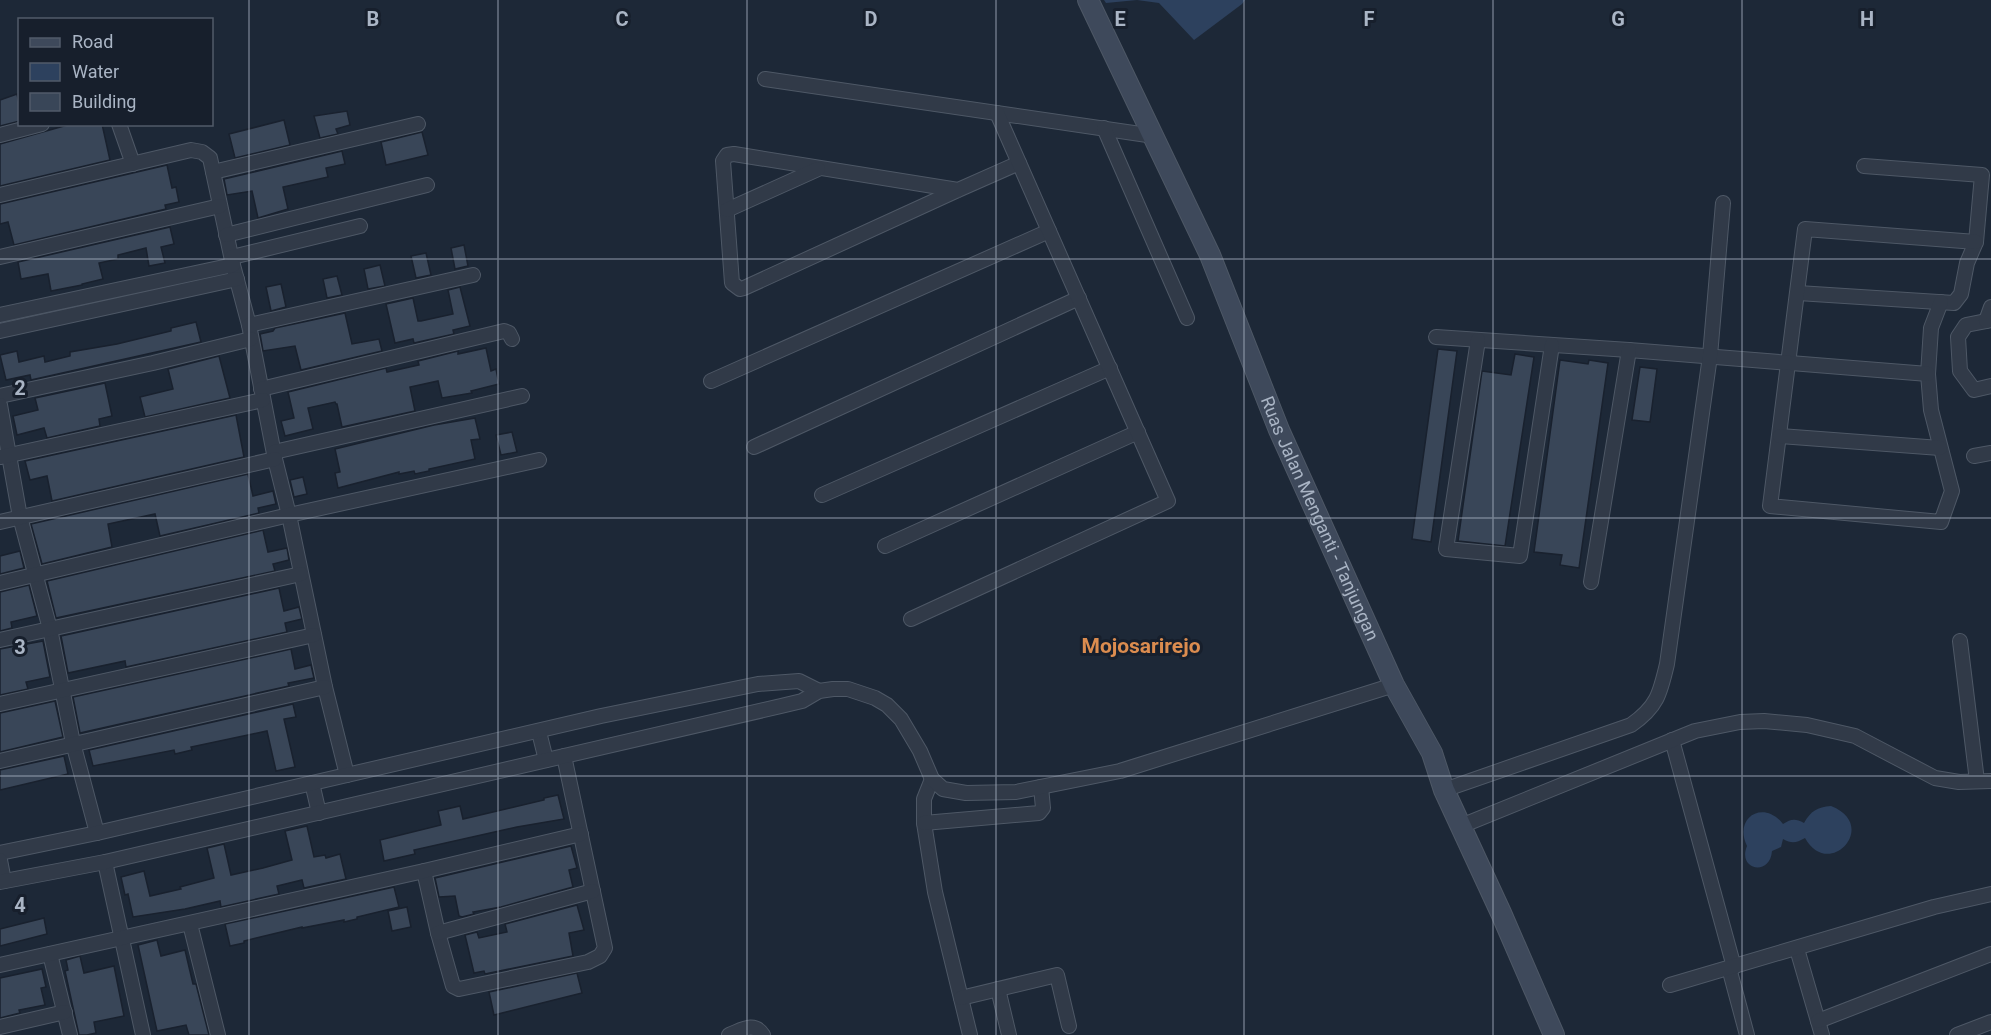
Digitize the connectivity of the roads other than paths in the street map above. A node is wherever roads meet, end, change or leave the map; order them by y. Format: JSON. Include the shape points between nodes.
{"nodes":[{"id":1,"x":1088,"y":0,"type":"edge"},
{"id":2,"x":765,"y":79,"type":"dead end"},
{"id":3,"x":997,"y":113,"type":"junction"},
{"id":4,"x":418,"y":124,"type":"dead end"},
{"id":5,"x":34,"y":126,"type":"edge"},
{"id":6,"x":120,"y":126,"type":"edge"},
{"id":7,"x":1104,"y":128,"type":"junction"},
{"id":8,"x":0,"y":135,"type":"edge"},
{"id":9,"x":1154,"y":136,"type":"junction"},
{"id":10,"x":1019,"y":163,"type":"junction"},
{"id":11,"x":133,"y":164,"type":"junction"},
{"id":12,"x":1864,"y":166,"type":"dead end"},
{"id":13,"x":818,"y":169,"type":"junction"},
{"id":14,"x":213,"y":172,"type":"junction"},
{"id":15,"x":428,"y":185,"type":"dead end"},
{"id":16,"x":958,"y":190,"type":"junction"},
{"id":17,"x":0,"y":195,"type":"edge"},
{"id":18,"x":1723,"y":203,"type":"dead end"},
{"id":19,"x":220,"y":206,"type":"junction"},
{"id":20,"x":727,"y":210,"type":"junction"},
{"id":21,"x":360,"y":226,"type":"dead end"},
{"id":22,"x":1049,"y":231,"type":"junction"},
{"id":23,"x":226,"y":235,"type":"junction"},
{"id":24,"x":1976,"y":242,"type":"junction"},
{"id":25,"x":0,"y":257,"type":"edge"},
{"id":26,"x":233,"y":261,"type":"junction"},
{"id":27,"x":473,"y":275,"type":"dead end"},
{"id":28,"x":237,"y":279,"type":"junction"},
{"id":29,"x":1798,"y":293,"type":"junction"},
{"id":30,"x":1079,"y":298,"type":"junction"},
{"id":31,"x":1941,"y":302,"type":"junction"},
{"id":32,"x":1991,"y":307,"type":"edge"},
{"id":33,"x":0,"y":315,"type":"edge"},
{"id":34,"x":1187,"y":318,"type":"dead end"},
{"id":35,"x":1989,"y":321,"type":"edge"},
{"id":36,"x":0,"y":331,"type":"edge"},
{"id":37,"x":250,"y":332,"type":"junction"},
{"id":38,"x":1436,"y":337,"type":"dead end"},
{"id":39,"x":512,"y":339,"type":"dead end"},
{"id":40,"x":1478,"y":340,"type":"junction"},
{"id":41,"x":1552,"y":345,"type":"junction"},
{"id":42,"x":1629,"y":350,"type":"junction"},
{"id":43,"x":1710,"y":356,"type":"junction"},
{"id":44,"x":1790,"y":363,"type":"junction"},
{"id":45,"x":1110,"y":368,"type":"junction"},
{"id":46,"x":1928,"y":374,"type":"junction"},
{"id":47,"x":711,"y":381,"type":"dead end"},
{"id":48,"x":1991,"y":386,"type":"edge"},
{"id":49,"x":262,"y":394,"type":"junction"},
{"id":50,"x":0,"y":396,"type":"edge"},
{"id":51,"x":522,"y":396,"type":"dead end"},
{"id":52,"x":0,"y":405,"type":"edge"},
{"id":53,"x":1138,"y":432,"type":"junction"},
{"id":54,"x":1780,"y":436,"type":"junction"},
{"id":55,"x":754,"y":447,"type":"dead end"},
{"id":56,"x":1940,"y":448,"type":"junction"},
{"id":57,"x":1991,"y":453,"type":"edge"},
{"id":58,"x":4,"y":456,"type":"edge"},
{"id":59,"x":275,"y":456,"type":"junction"},
{"id":60,"x":1974,"y":456,"type":"dead end"},
{"id":61,"x":539,"y":460,"type":"dead end"},
{"id":62,"x":822,"y":495,"type":"dead end"},
{"id":63,"x":289,"y":515,"type":"junction"},
{"id":64,"x":20,"y":517,"type":"junction"},
{"id":65,"x":0,"y":522,"type":"edge"},
{"id":66,"x":885,"y":546,"type":"dead end"},
{"id":67,"x":302,"y":574,"type":"junction"},
{"id":68,"x":36,"y":575,"type":"junction"},
{"id":69,"x":1591,"y":582,"type":"dead end"},
{"id":70,"x":0,"y":583,"type":"edge"},
{"id":71,"x":911,"y":619,"type":"dead end"},
{"id":72,"x":50,"y":629,"type":"junction"},
{"id":73,"x":314,"y":634,"type":"junction"},
{"id":74,"x":0,"y":640,"type":"edge"},
{"id":75,"x":1960,"y":641,"type":"dead end"},
{"id":76,"x":1394,"y":685,"type":"junction"},
{"id":77,"x":325,"y":687,"type":"junction"},
{"id":78,"x":62,"y":690,"type":"junction"},
{"id":79,"x":819,"y":691,"type":"junction"},
{"id":80,"x":0,"y":704,"type":"edge"},
{"id":81,"x":539,"y":732,"type":"junction"},
{"id":82,"x":1672,"y":740,"type":"junction"},
{"id":83,"x":73,"y":743,"type":"junction"},
{"id":84,"x":564,"y":756,"type":"junction"},
{"id":85,"x":546,"y":760,"type":"junction"},
{"id":86,"x":0,"y":761,"type":"edge"},
{"id":87,"x":347,"y":775,"type":"junction"},
{"id":88,"x":932,"y":779,"type":"junction"},
{"id":89,"x":1984,"y":781,"type":"edge"},
{"id":90,"x":312,"y":783,"type":"junction"},
{"id":91,"x":1041,"y":787,"type":"junction"},
{"id":92,"x":1444,"y":790,"type":"junction"},
{"id":93,"x":319,"y":813,"type":"junction"},
{"id":94,"x":924,"y":823,"type":"junction"},
{"id":95,"x":1461,"y":826,"type":"junction"},
{"id":96,"x":97,"y":833,"type":"junction"},
{"id":97,"x":581,"y":834,"type":"junction"},
{"id":98,"x":0,"y":853,"type":"edge"},
{"id":99,"x":0,"y":860,"type":"edge"},
{"id":100,"x":105,"y":862,"type":"junction"},
{"id":101,"x":424,"y":871,"type":"junction"},
{"id":102,"x":2,"y":881,"type":"edge"},
{"id":103,"x":593,"y":891,"type":"junction"},
{"id":104,"x":1991,"y":894,"type":"edge"},
{"id":105,"x":190,"y":924,"type":"junction"},
{"id":106,"x":438,"y":933,"type":"junction"},
{"id":107,"x":121,"y":938,"type":"junction"},
{"id":108,"x":1797,"y":948,"type":"junction"},
{"id":109,"x":50,"y":954,"type":"junction"},
{"id":110,"x":1991,"y":954,"type":"edge"},
{"id":111,"x":0,"y":965,"type":"edge"},
{"id":112,"x":1732,"y":968,"type":"junction"},
{"id":113,"x":1670,"y":986,"type":"dead end"},
{"id":114,"x":998,"y":989,"type":"junction"},
{"id":115,"x":961,"y":998,"type":"junction"},
{"id":116,"x":65,"y":1012,"type":"junction"},
{"id":117,"x":1818,"y":1021,"type":"junction"},
{"id":118,"x":1991,"y":1022,"type":"edge"},
{"id":119,"x":1070,"y":1026,"type":"dead end"},
{"id":120,"x":0,"y":1027,"type":"edge"},
{"id":121,"x":70,"y":1035,"type":"edge"},
{"id":122,"x":143,"y":1035,"type":"edge"},
{"id":123,"x":218,"y":1035,"type":"edge"},
{"id":124,"x":729,"y":1035,"type":"edge"},
{"id":125,"x":763,"y":1035,"type":"edge"},
{"id":126,"x":970,"y":1035,"type":"edge"},
{"id":127,"x":1009,"y":1035,"type":"edge"},
{"id":128,"x":1554,"y":1035,"type":"edge"},
{"id":129,"x":1747,"y":1035,"type":"edge"},
{"id":130,"x":1822,"y":1035,"type":"edge"},
{"id":131,"x":1957,"y":1035,"type":"edge"}],
"edges":[{"from":1,"to":9,"type":"main road","name":"Ruas Jalan Menganti - Tanjungan"},
{"from":2,"to":3,"type":"street"},
{"from":3,"to":7,"type":"street"},
{"from":3,"to":10,"type":"street"},
{"from":4,"to":14,"type":"street"},
{"from":5,"to":8,"type":"street"},
{"from":6,"to":11,"type":"street"},
{"from":7,"to":9,"type":"street"},
{"from":7,"to":34,"type":"street"},
{"from":9,"to":76,"type":"main road","name":"Ruas Jalan Menganti - Tanjungan","via":[[1210,255],[1279,430]]},
{"from":10,"to":16,"type":"street"},
{"from":10,"to":22,"type":"street"},
{"from":11,"to":14,"type":"street","via":[[191,150],[210,158]]},
{"from":11,"to":17,"type":"street"},
{"from":12,"to":24,"type":"street","via":[[1982,175]]},
{"from":13,"to":16,"type":"street"},
{"from":13,"to":20,"type":"street"},
{"from":13,"to":20,"type":"street","via":[[727,156],[723,161]]},
{"from":14,"to":19,"type":"street"},
{"from":15,"to":23,"type":"street"},
{"from":16,"to":20,"type":"street","via":[[740,289],[730,276]]},
{"from":18,"to":43,"type":"street"},
{"from":19,"to":23,"type":"street"},
{"from":19,"to":25,"type":"street"},
{"from":21,"to":26,"type":"street"},
{"from":22,"to":30,"type":"street"},
{"from":22,"to":47,"type":"street"},
{"from":23,"to":26,"type":"street"},
{"from":24,"to":29,"type":"street","via":[[1805,229]]},
{"from":24,"to":31,"type":"street","via":[[1961,294],[1954,303]]},
{"from":26,"to":28,"type":"street"},
{"from":26,"to":33,"type":"street"},
{"from":27,"to":37,"type":"street"},
{"from":28,"to":36,"type":"street"},
{"from":28,"to":37,"type":"street"},
{"from":29,"to":31,"type":"street"},
{"from":29,"to":44,"type":"street"},
{"from":30,"to":45,"type":"street"},
{"from":30,"to":55,"type":"street"},
{"from":31,"to":46,"type":"street","via":[[1931,328]]},
{"from":32,"to":35,"type":"street"},
{"from":35,"to":48,"type":"street","via":[[1966,325],[1958,337],[1960,371],[1974,390]]},
{"from":37,"to":49,"type":"street"},
{"from":37,"to":50,"type":"street","via":[[153,363]]},
{"from":38,"to":40,"type":"street"},
{"from":39,"to":49,"type":"street","via":[[504,332]]},
{"from":40,"to":41,"type":"street"},
{"from":40,"to":41,"type":"street","via":[[1446,549],[1521,556]]},
{"from":41,"to":42,"type":"street"},
{"from":42,"to":43,"type":"street"},
{"from":42,"to":69,"type":"street"},
{"from":43,"to":44,"type":"street"},
{"from":43,"to":92,"type":"street","via":[[1667,664],[1655,703],[1631,725]]},
{"from":44,"to":46,"type":"street"},
{"from":44,"to":54,"type":"street"},
{"from":45,"to":53,"type":"street"},
{"from":45,"to":62,"type":"street"},
{"from":46,"to":56,"type":"street"},
{"from":49,"to":58,"type":"street"},
{"from":49,"to":59,"type":"street"},
{"from":51,"to":59,"type":"street"},
{"from":52,"to":58,"type":"street"},
{"from":53,"to":66,"type":"street"},
{"from":53,"to":71,"type":"street","via":[[1168,501]]},
{"from":54,"to":56,"type":"street"},
{"from":54,"to":56,"type":"street","via":[[1770,506],[1941,522],[1952,491]]},
{"from":57,"to":60,"type":"street"},
{"from":58,"to":64,"type":"street"},
{"from":59,"to":63,"type":"street"},
{"from":59,"to":64,"type":"street"},
{"from":61,"to":63,"type":"street"},
{"from":63,"to":67,"type":"street"},
{"from":63,"to":68,"type":"street"},
{"from":64,"to":65,"type":"street"},
{"from":64,"to":68,"type":"street"},
{"from":67,"to":72,"type":"street"},
{"from":67,"to":73,"type":"street"},
{"from":68,"to":70,"type":"street"},
{"from":68,"to":72,"type":"street"},
{"from":72,"to":74,"type":"street"},
{"from":72,"to":78,"type":"street"},
{"from":73,"to":77,"type":"street"},
{"from":73,"to":78,"type":"street"},
{"from":75,"to":89,"type":"street"},
{"from":76,"to":91,"type":"street","via":[[1120,771]]},
{"from":76,"to":92,"type":"main road","name":"Ruas Jalan Menganti - Tanjungan","via":[[1432,753]]},
{"from":77,"to":83,"type":"street"},
{"from":77,"to":87,"type":"street"},
{"from":78,"to":80,"type":"street"},
{"from":78,"to":83,"type":"street"},
{"from":79,"to":81,"type":"street","via":[[799,681],[758,684]]},
{"from":79,"to":84,"type":"street","via":[[802,701]]},
{"from":79,"to":88,"type":"street","via":[[848,689],[887,705],[901,719]]},
{"from":81,"to":85,"type":"street"},
{"from":81,"to":87,"type":"street"},
{"from":82,"to":89,"type":"street","via":[[1740,722],[1807,725],[1855,736],[1935,778]]},
{"from":82,"to":95,"type":"street"},
{"from":82,"to":112,"type":"street"},
{"from":83,"to":86,"type":"street"},
{"from":83,"to":96,"type":"street"},
{"from":84,"to":85,"type":"street"},
{"from":84,"to":97,"type":"street"},
{"from":85,"to":93,"type":"street"},
{"from":87,"to":90,"type":"street"},
{"from":88,"to":91,"type":"street","via":[[943,789],[966,793]]},
{"from":88,"to":94,"type":"street","via":[[924,799]]},
{"from":90,"to":93,"type":"street"},
{"from":90,"to":96,"type":"street"},
{"from":91,"to":94,"type":"street","via":[[1043,808],[1039,813]]},
{"from":92,"to":95,"type":"main road","name":"Ruas Jalan Menganti - Tanjungan"},
{"from":93,"to":100,"type":"street"},
{"from":94,"to":115,"type":"street","via":[[935,892]]},
{"from":95,"to":128,"type":"main road","name":"Ruas Jalan Menganti - Tanjungan"},
{"from":96,"to":98,"type":"street"},
{"from":97,"to":101,"type":"street"},
{"from":97,"to":103,"type":"street"},
{"from":99,"to":102,"type":"street"},
{"from":100,"to":102,"type":"street"},
{"from":100,"to":107,"type":"street"},
{"from":101,"to":105,"type":"street"},
{"from":101,"to":106,"type":"street"},
{"from":103,"to":106,"type":"street"},
{"from":103,"to":106,"type":"street","via":[[605,948],[588,962],[459,989],[449,978]]},
{"from":104,"to":108,"type":"street"},
{"from":105,"to":107,"type":"street"},
{"from":105,"to":123,"type":"street"},
{"from":107,"to":109,"type":"street"},
{"from":107,"to":122,"type":"street"},
{"from":108,"to":112,"type":"street"},
{"from":108,"to":117,"type":"street"},
{"from":109,"to":111,"type":"street"},
{"from":109,"to":116,"type":"street"},
{"from":110,"to":117,"type":"street"},
{"from":112,"to":113,"type":"street"},
{"from":112,"to":129,"type":"street"},
{"from":114,"to":115,"type":"street"},
{"from":114,"to":119,"type":"street","via":[[1058,975]]},
{"from":114,"to":127,"type":"street"},
{"from":115,"to":126,"type":"street"},
{"from":116,"to":120,"type":"street"},
{"from":116,"to":121,"type":"street"},
{"from":117,"to":130,"type":"street"},
{"from":118,"to":131,"type":"street"},
{"from":124,"to":125,"type":"street","via":[[751,1026]]}]}
